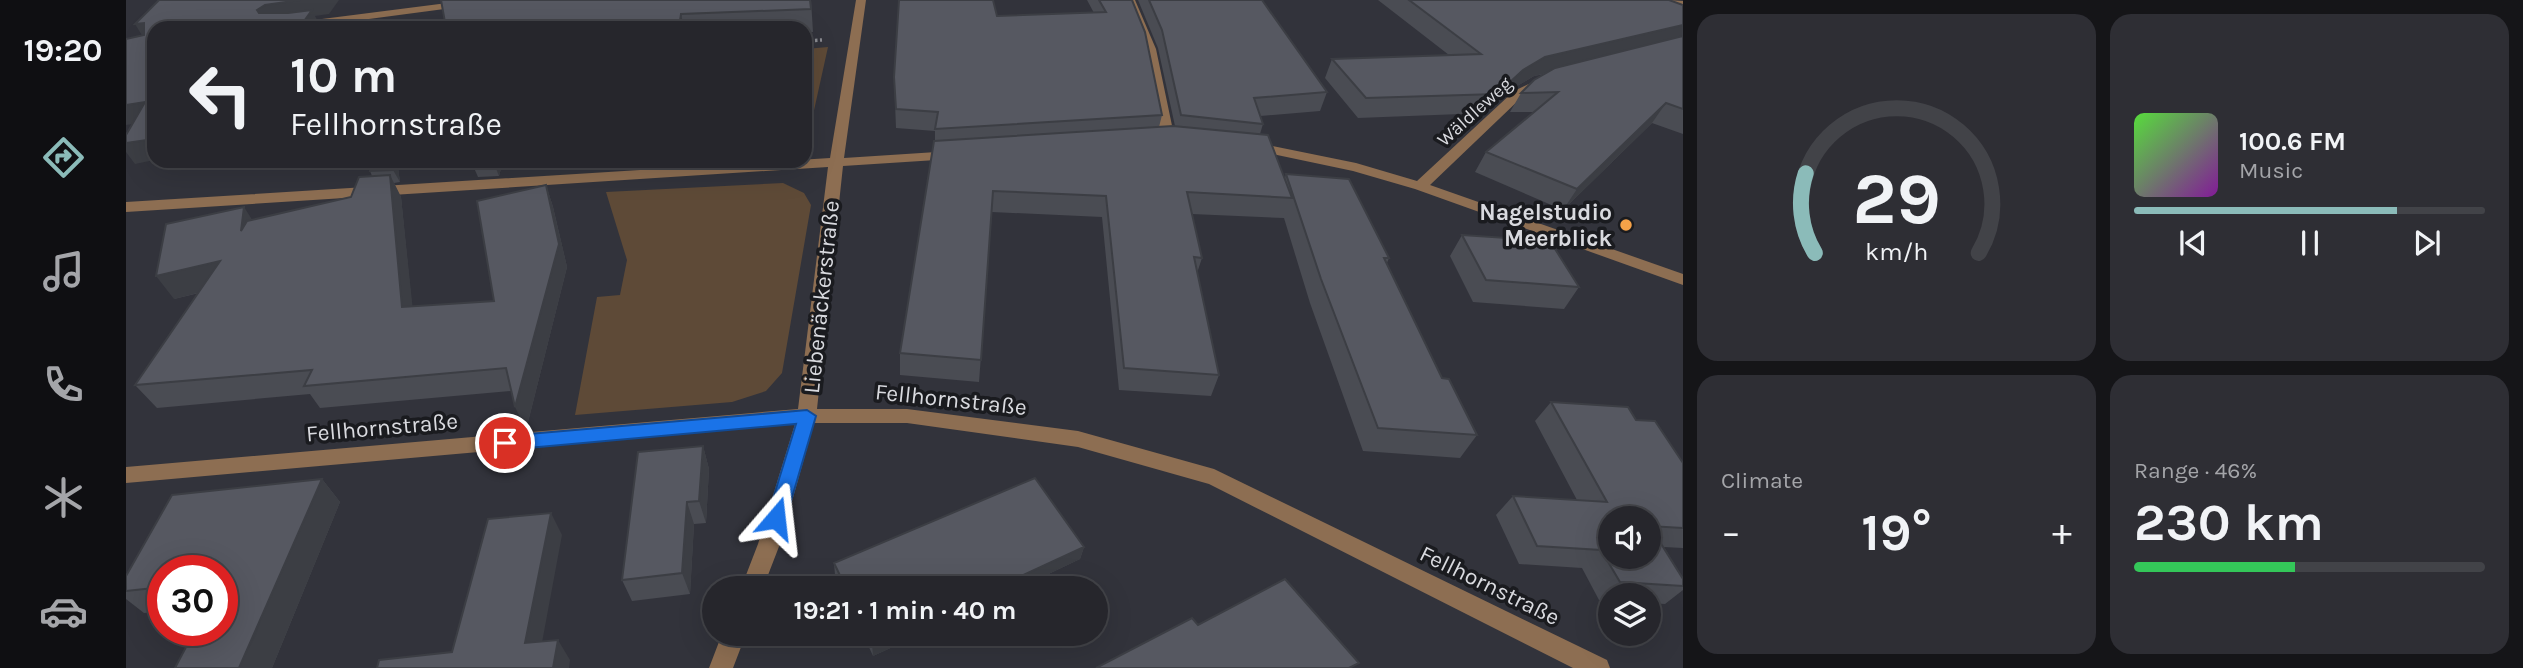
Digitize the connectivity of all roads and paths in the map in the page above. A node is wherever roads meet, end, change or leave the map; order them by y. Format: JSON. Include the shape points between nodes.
{"nodes":[{"id":1,"x":860,"y":0,"type":"edge"},
{"id":2,"x":1130,"y":0,"type":"edge"},
{"id":3,"x":1672,"y":0,"type":"edge"},
{"id":4,"x":473,"y":4,"type":"edge"},
{"id":5,"x":1683,"y":5,"type":"edge"},
{"id":6,"x":333,"y":21,"type":"edge"},
{"id":7,"x":1552,"y":79,"type":"edge"},
{"id":8,"x":1168,"y":140,"type":"edge"},
{"id":9,"x":1237,"y":145,"type":"edge"},
{"id":10,"x":974,"y":153,"type":"edge"},
{"id":11,"x":836,"y":163,"type":"junction"},
{"id":12,"x":812,"y":164,"type":"edge"},
{"id":13,"x":755,"y":168,"type":"edge"},
{"id":14,"x":1420,"y":186,"type":"junction"},
{"id":15,"x":126,"y":207,"type":"edge"},
{"id":16,"x":1683,"y":280,"type":"edge"},
{"id":17,"x":807,"y":416,"type":"junction"},
{"id":18,"x":126,"y":475,"type":"edge"},
{"id":19,"x":757,"y":576,"type":"edge"},
{"id":20,"x":729,"y":646,"type":"edge"},
{"id":21,"x":721,"y":668,"type":"edge"},
{"id":22,"x":1598,"y":668,"type":"edge"}],
"edges":[{"from":1,"to":11,"type":"street","name":"Liebenäckerstraße"},
{"from":2,"to":8,"type":"street","via":[[1150,49]]},
{"from":3,"to":5,"type":"street"},
{"from":4,"to":6,"type":"street"},
{"from":7,"to":14,"type":"street","name":"Wäldleweg","via":[[1518,94]]},
{"from":9,"to":14,"type":"street","via":[[1356,167]]},
{"from":10,"to":11,"type":"street"},
{"from":11,"to":12,"type":"street"},
{"from":11,"to":17,"type":"street","name":"Liebenäckerstraße"},
{"from":13,"to":15,"type":"street"},
{"from":14,"to":16,"type":"street"},
{"from":17,"to":18,"type":"street","name":"Fellhornstraße"},
{"from":17,"to":19,"type":"street","name":"Liebenäckerstraße"},
{"from":17,"to":22,"type":"street","name":"Fellhornstraße","via":[[907,416],[1077,439],[1214,477]]},
{"from":20,"to":21,"type":"street"}]}
